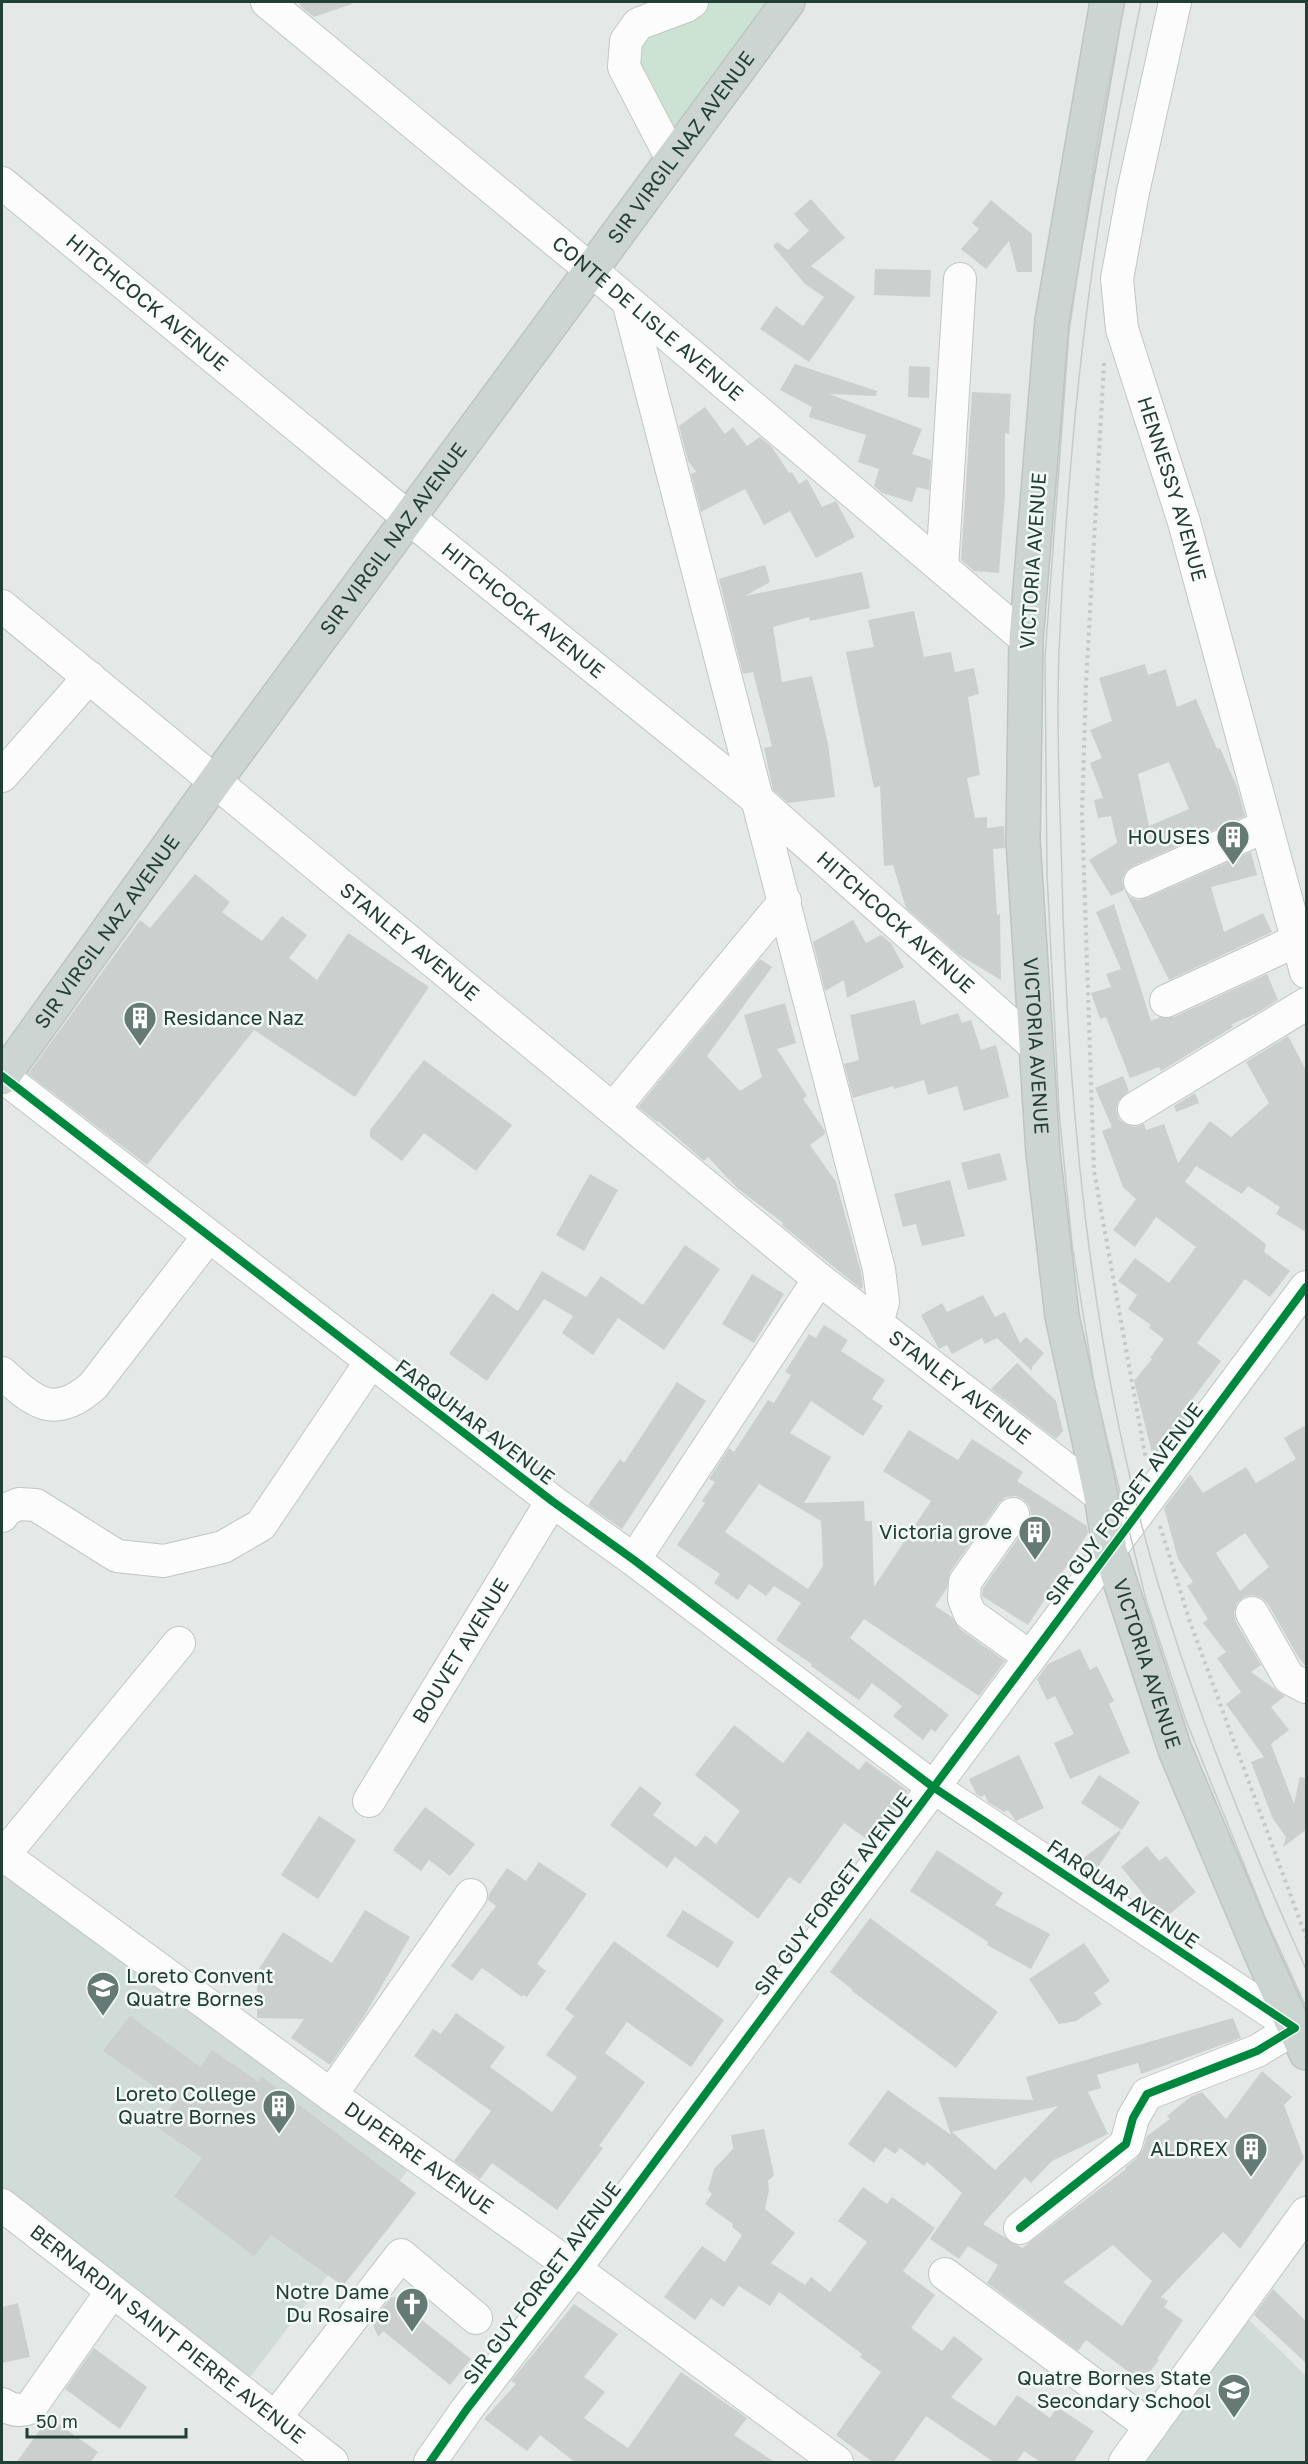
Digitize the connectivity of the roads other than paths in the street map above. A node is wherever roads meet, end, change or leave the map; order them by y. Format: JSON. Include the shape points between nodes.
{"nodes":[{"id":1,"x":267,"y":2,"type":"edge"},
{"id":2,"x":692,"y":2,"type":"edge"},
{"id":3,"x":788,"y":2,"type":"edge"},
{"id":4,"x":1107,"y":2,"type":"edge"},
{"id":5,"x":1175,"y":2,"type":"edge"},
{"id":6,"x":672,"y":159,"type":"junction"},
{"id":7,"x":2,"y":183,"type":"edge"},
{"id":8,"x":591,"y":270,"type":"junction"},
{"id":9,"x":960,"y":279,"type":"dead end"},
{"id":10,"x":629,"y":305,"type":"junction"},
{"id":11,"x":409,"y":518,"type":"junction"},
{"id":12,"x":942,"y":568,"type":"junction"},
{"id":13,"x":2,"y":606,"type":"edge"},
{"id":14,"x":1026,"y":639,"type":"junction"},
{"id":15,"x":88,"y":677,"type":"junction"},
{"id":16,"x":2,"y":776,"type":"edge"},
{"id":17,"x":216,"y":780,"type":"junction"},
{"id":18,"x":759,"y":801,"type":"junction"},
{"id":19,"x":1266,"y":826,"type":"junction"},
{"id":20,"x":1140,"y":882,"type":"dead end"},
{"id":21,"x":785,"y":901,"type":"junction"},
{"id":22,"x":1298,"y":940,"type":"junction"},
{"id":23,"x":1306,"y":972,"type":"edge"},
{"id":24,"x":1166,"y":1001,"type":"dead end"},
{"id":25,"x":1306,"y":1004,"type":"edge"},
{"id":26,"x":1035,"y":1046,"type":"junction"},
{"id":27,"x":2,"y":1077,"type":"edge"},
{"id":28,"x":613,"y":1109,"type":"junction"},
{"id":29,"x":1134,"y":1109,"type":"dead end"},
{"id":30,"x":208,"y":1237,"type":"junction"},
{"id":31,"x":819,"y":1278,"type":"junction"},
{"id":32,"x":1306,"y":1287,"type":"edge"},
{"id":33,"x":877,"y":1324,"type":"junction"},
{"id":34,"x":370,"y":1363,"type":"junction"},
{"id":35,"x":2,"y":1373,"type":"edge"},
{"id":36,"x":1101,"y":1496,"type":"junction"},
{"id":37,"x":552,"y":1501,"type":"junction"},
{"id":38,"x":1013,"y":1514,"type":"dead end"},
{"id":39,"x":2,"y":1516,"type":"edge"},
{"id":40,"x":1110,"y":1551,"type":"junction"},
{"id":41,"x":634,"y":1560,"type":"junction"},
{"id":42,"x":1252,"y":1613,"type":"dead end"},
{"id":43,"x":179,"y":1642,"type":"dead end"},
{"id":44,"x":1030,"y":1657,"type":"junction"},
{"id":45,"x":1306,"y":1687,"type":"edge"},
{"id":46,"x":933,"y":1787,"type":"junction"},
{"id":47,"x":369,"y":1801,"type":"dead end"},
{"id":48,"x":2,"y":1855,"type":"edge"},
{"id":49,"x":471,"y":1895,"type":"dead end"},
{"id":50,"x":1301,"y":2041,"type":"edge"},
{"id":51,"x":331,"y":2095,"type":"junction"},
{"id":52,"x":2,"y":2205,"type":"edge"},
{"id":53,"x":1306,"y":2213,"type":"edge"},
{"id":54,"x":1020,"y":2228,"type":"dead end"},
{"id":55,"x":575,"y":2269,"type":"junction"},
{"id":56,"x":945,"y":2274,"type":"dead end"},
{"id":57,"x":112,"y":2291,"type":"junction"},
{"id":58,"x":476,"y":2318,"type":"dead end"},
{"id":59,"x":2,"y":2404,"type":"edge"},
{"id":60,"x":275,"y":2418,"type":"junction"},
{"id":61,"x":1151,"y":2427,"type":"junction"},
{"id":62,"x":332,"y":2463,"type":"edge"},
{"id":63,"x":430,"y":2463,"type":"edge"},
{"id":64,"x":837,"y":2463,"type":"edge"},
{"id":65,"x":1125,"y":2463,"type":"edge"}],
"edges":[{"from":1,"to":8,"type":"street","name":"CONTE DE LISLE AVENUE"},
{"from":2,"to":6,"type":"street","via":[[638,24],[626,41],[624,67]]},
{"from":3,"to":6,"type":"main road","name":"SIR VIRGIL NAZ AVENUE"},
{"from":4,"to":14,"type":"main road","name":"VICTORIA AVENUE","via":[[1052,320]]},
{"from":5,"to":19,"type":"street","name":"HENNESSY AVENUE","via":[[1133,192],[1117,279],[1118,302],[1122,329],[1184,522]]},
{"from":6,"to":8,"type":"main road","name":"SIR VIRGIL NAZ AVENUE"},
{"from":7,"to":11,"type":"street","name":"HITCHCOCK AVENUE"},
{"from":8,"to":10,"type":"street","name":"CONTE DE LISLE AVENUE"},
{"from":8,"to":11,"type":"main road","name":"SIR VIRGIL NAZ AVENUE"},
{"from":9,"to":12,"type":"street"},
{"from":10,"to":12,"type":"street","name":"CONTE DE LISLE AVENUE"},
{"from":10,"to":18,"type":"street"},
{"from":11,"to":17,"type":"main road","name":"SIR VIRGIL NAZ AVENUE"},
{"from":11,"to":18,"type":"street","name":"HITCHCOCK AVENUE"},
{"from":12,"to":14,"type":"street","name":"CONTE DE LISLE AVENUE"},
{"from":13,"to":15,"type":"street","name":"STANLEY AVENUE"},
{"from":14,"to":26,"type":"main road","name":"VICTORIA AVENUE","via":[[1023,840]]},
{"from":15,"to":16,"type":"street"},
{"from":15,"to":17,"type":"street","name":"STANLEY AVENUE"},
{"from":17,"to":27,"type":"main road","name":"SIR VIRGIL NAZ AVENUE"},
{"from":17,"to":28,"type":"street","name":"STANLEY AVENUE"},
{"from":18,"to":21,"type":"street"},
{"from":18,"to":26,"type":"street","name":"HITCHCOCK AVENUE"},
{"from":19,"to":20,"type":"street"},
{"from":19,"to":22,"type":"street","name":"HENNESSY AVENUE"},
{"from":21,"to":28,"type":"street"},
{"from":21,"to":33,"type":"street","via":[[879,1269],[883,1302]]},
{"from":22,"to":23,"type":"street","name":"HENNESSY AVENUE"},
{"from":22,"to":24,"type":"street"},
{"from":25,"to":29,"type":"street"},
{"from":26,"to":36,"type":"main road","name":"VICTORIA AVENUE","via":[[1062,1316]]},
{"from":27,"to":30,"type":"street","name":"FARQUHAR AVENUE"},
{"from":28,"to":31,"type":"street","name":"STANLEY AVENUE"},
{"from":30,"to":34,"type":"street","name":"FARQUHAR AVENUE"},
{"from":30,"to":35,"type":"street","via":[[93,1386],[78,1399],[64,1405],[46,1404],[27,1396]]},
{"from":31,"to":33,"type":"street","name":"STANLEY AVENUE"},
{"from":31,"to":41,"type":"street"},
{"from":32,"to":40,"type":"street","name":"SIR GUY FORGET AVENUE"},
{"from":33,"to":36,"type":"street","name":"STANLEY AVENUE"},
{"from":34,"to":37,"type":"street","name":"FARQUHAR AVENUE"},
{"from":34,"to":39,"type":"street","via":[[261,1525],[224,1548],[164,1561],[117,1556],[36,1504],[19,1504]]},
{"from":36,"to":40,"type":"main road","name":"VICTORIA AVENUE"},
{"from":37,"to":41,"type":"street","name":"FARQUHAR AVENUE"},
{"from":37,"to":47,"type":"street","name":"BOUVET AVENUE"},
{"from":38,"to":44,"type":"street","via":[[965,1582],[964,1599],[970,1614]]},
{"from":40,"to":44,"type":"street","name":"SIR GUY FORGET AVENUE"},
{"from":40,"to":50,"type":"main road","name":"VICTORIA AVENUE","via":[[1175,1750]]},
{"from":41,"to":46,"type":"street","name":"FARQUHAR AVENUE"},
{"from":42,"to":45,"type":"street","via":[[1289,1678]]},
{"from":43,"to":48,"type":"street"},
{"from":44,"to":46,"type":"street","name":"SIR GUY FORGET AVENUE"},
{"from":46,"to":50,"type":"street","name":"FARQUAR AVENUE"},
{"from":46,"to":55,"type":"street","name":"SIR GUY FORGET AVENUE"},
{"from":48,"to":51,"type":"street","name":"DUPERRE AVENUE"},
{"from":49,"to":51,"type":"street"},
{"from":50,"to":54,"type":"street","via":[[1257,2051],[1147,2094],[1133,2118],[1125,2144]]},
{"from":51,"to":55,"type":"street","name":"DUPERRE AVENUE"},
{"from":52,"to":57,"type":"street","name":"BERNARDIN SAINT PIERRE AVENUE"},
{"from":53,"to":61,"type":"street"},
{"from":55,"to":63,"type":"street","name":"SIR GUY FORGET AVENUE"},
{"from":55,"to":64,"type":"street","name":"DUPERRE AVENUE"},
{"from":56,"to":61,"type":"street"},
{"from":57,"to":59,"type":"street","via":[[30,2408],[15,2410]]},
{"from":57,"to":60,"type":"street","name":"BERNARDIN SAINT PIERRE AVENUE"},
{"from":58,"to":60,"type":"street","via":[[401,2255]]},
{"from":60,"to":62,"type":"street","name":"BERNARDIN SAINT PIERRE AVENUE"},
{"from":61,"to":65,"type":"street"}]}
